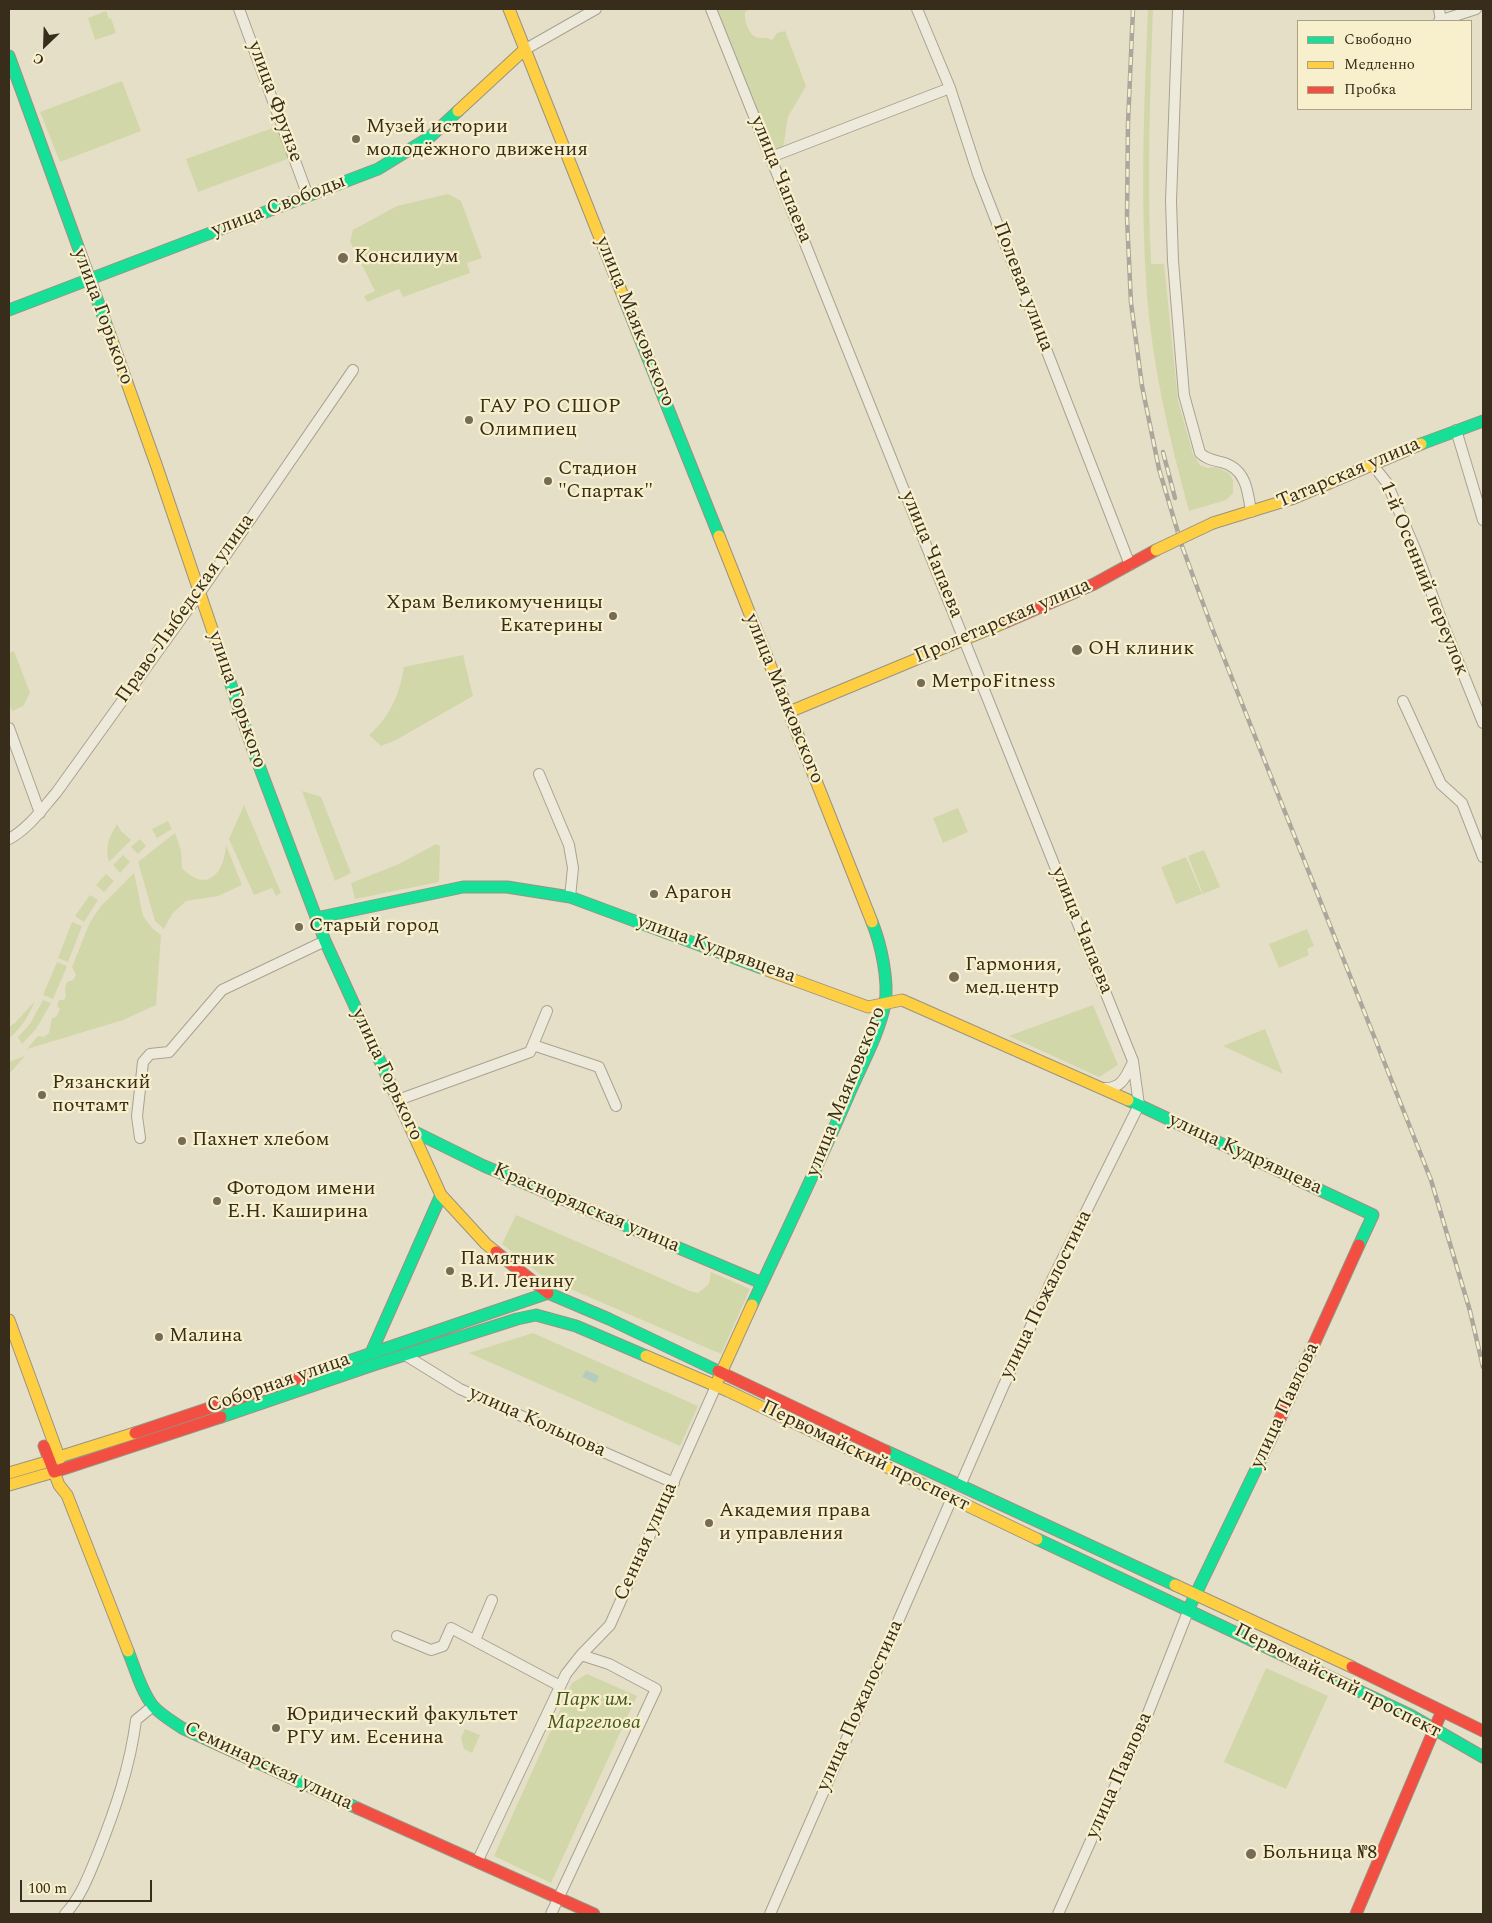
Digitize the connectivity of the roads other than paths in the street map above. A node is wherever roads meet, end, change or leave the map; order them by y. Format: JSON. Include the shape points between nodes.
{"nodes":[{"id":1,"x":239,"y":9,"type":"edge"},
{"id":2,"x":509,"y":9,"type":"edge"},
{"id":3,"x":596,"y":9,"type":"edge"},
{"id":4,"x":918,"y":9,"type":"edge"},
{"id":5,"x":1178,"y":9,"type":"edge"},
{"id":6,"x":1476,"y":9,"type":"edge"},
{"id":7,"x":712,"y":12,"type":"edge"},
{"id":8,"x":1443,"y":20,"type":"edge"},
{"id":9,"x":524,"y":50,"type":"junction"},
{"id":10,"x":9,"y":56,"type":"edge"},
{"id":11,"x":950,"y":88,"type":"junction"},
{"id":12,"x":771,"y":157,"type":"junction"},
{"id":13,"x":308,"y":196,"type":"junction"},
{"id":14,"x":88,"y":278,"type":"junction"},
{"id":15,"x":9,"y":310,"type":"edge"},
{"id":16,"x":353,"y":370,"type":"dead end"},
{"id":17,"x":1483,"y":421,"type":"edge"},
{"id":18,"x":1456,"y":430,"type":"junction"},
{"id":19,"x":1372,"y":464,"type":"junction"},
{"id":20,"x":1251,"y":512,"type":"junction"},
{"id":21,"x":1483,"y":520,"type":"edge"},
{"id":22,"x":1213,"y":523,"type":"joint"},
{"id":23,"x":1130,"y":564,"type":"junction"},
{"id":24,"x":199,"y":594,"type":"junction"},
{"id":25,"x":964,"y":640,"type":"junction"},
{"id":26,"x":1403,"y":701,"type":"dead end"},
{"id":27,"x":789,"y":712,"type":"junction"},
{"id":28,"x":1483,"y":723,"type":"edge"},
{"id":29,"x":9,"y":728,"type":"edge"},
{"id":30,"x":539,"y":774,"type":"dead end"},
{"id":31,"x":40,"y":812,"type":"junction"},
{"id":32,"x":9,"y":839,"type":"edge"},
{"id":33,"x":1483,"y":857,"type":"edge"},
{"id":34,"x":570,"y":897,"type":"junction"},
{"id":35,"x":316,"y":918,"type":"junction"},
{"id":36,"x":325,"y":941,"type":"junction"},
{"id":37,"x":885,"y":1003,"type":"junction"},
{"id":38,"x":547,"y":1011,"type":"dead end"},
{"id":39,"x":533,"y":1045,"type":"junction"},
{"id":40,"x":1133,"y":1061,"type":"junction"},
{"id":41,"x":1136,"y":1081,"type":"junction"},
{"id":42,"x":1100,"y":1088,"type":"junction"},
{"id":43,"x":1118,"y":1096,"type":"junction"},
{"id":44,"x":398,"y":1100,"type":"junction"},
{"id":45,"x":1138,"y":1105,"type":"junction"},
{"id":46,"x":616,"y":1106,"type":"dead end"},
{"id":47,"x":412,"y":1132,"type":"junction"},
{"id":48,"x":140,"y":1138,"type":"dead end"},
{"id":49,"x":441,"y":1195,"type":"junction"},
{"id":50,"x":1373,"y":1215,"type":"joint"},
{"id":51,"x":762,"y":1283,"type":"junction"},
{"id":52,"x":548,"y":1293,"type":"junction"},
{"id":53,"x":536,"y":1315,"type":"joint"},
{"id":54,"x":9,"y":1320,"type":"edge"},
{"id":55,"x":9,"y":1347,"type":"edge"},
{"id":56,"x":371,"y":1353,"type":"junction"},
{"id":57,"x":405,"y":1355,"type":"junction"},
{"id":58,"x":721,"y":1373,"type":"junction"},
{"id":59,"x":716,"y":1386,"type":"junction"},
{"id":60,"x":55,"y":1458,"type":"junction"},
{"id":61,"x":59,"y":1471,"type":"junction"},
{"id":62,"x":9,"y":1473,"type":"edge"},
{"id":63,"x":674,"y":1483,"type":"junction"},
{"id":64,"x":9,"y":1485,"type":"edge"},
{"id":65,"x":960,"y":1486,"type":"junction"},
{"id":66,"x":952,"y":1498,"type":"junction"},
{"id":67,"x":1195,"y":1595,"type":"junction"},
{"id":68,"x":492,"y":1600,"type":"dead end"},
{"id":69,"x":1189,"y":1609,"type":"junction"},
{"id":70,"x":397,"y":1636,"type":"dead end"},
{"id":71,"x":475,"y":1640,"type":"junction"},
{"id":72,"x":581,"y":1655,"type":"junction"},
{"id":73,"x":560,"y":1686,"type":"junction"},
{"id":74,"x":153,"y":1706,"type":"junction"},
{"id":75,"x":1442,"y":1711,"type":"junction"},
{"id":76,"x":1433,"y":1730,"type":"junction"},
{"id":77,"x":1483,"y":1731,"type":"edge"},
{"id":78,"x":1483,"y":1757,"type":"edge"},
{"id":79,"x":477,"y":1862,"type":"junction"},
{"id":80,"x":558,"y":1899,"type":"junction"},
{"id":81,"x":66,"y":1914,"type":"edge"},
{"id":82,"x":551,"y":1914,"type":"edge"},
{"id":83,"x":594,"y":1914,"type":"edge"},
{"id":84,"x":770,"y":1914,"type":"edge"},
{"id":85,"x":1058,"y":1914,"type":"edge"},
{"id":86,"x":1356,"y":1914,"type":"edge"}],
"edges":[{"from":1,"to":13,"type":"street","name":"улица Фрунзе"},
{"from":2,"to":9,"type":"street","name":"улица Маяковского"},
{"from":3,"to":9,"type":"street","name":"улица Свободы"},
{"from":4,"to":11,"type":"street","name":"Полевая улица"},
{"from":5,"to":20,"type":"street","via":[[1171,201],[1184,396],[1200,453],[1229,464],[1240,473],[1248,491]]},
{"from":6,"to":8,"type":"street"},
{"from":7,"to":12,"type":"street","name":"улица Чапаева"},
{"from":9,"to":13,"type":"street","name":"улица Свободы","via":[[430,137],[378,169]]},
{"from":9,"to":27,"type":"street","name":"улица Маяковского"},
{"from":10,"to":14,"type":"street","name":"улица Горького"},
{"from":11,"to":12,"type":"street"},
{"from":11,"to":23,"type":"street","name":"Полевая улица","via":[[978,174]]},
{"from":12,"to":25,"type":"street","name":"улица Чапаева"},
{"from":13,"to":14,"type":"street","name":"улица Свободы"},
{"from":14,"to":15,"type":"street","name":"улица Свободы"},
{"from":14,"to":24,"type":"street","name":"улица Горького","via":[[154,458]]},
{"from":16,"to":24,"type":"street","name":"Право-Лыбедская улица"},
{"from":17,"to":18,"type":"street","name":"Татарская улица"},
{"from":18,"to":19,"type":"street","name":"Татарская улица"},
{"from":18,"to":21,"type":"street"},
{"from":19,"to":20,"type":"street","name":"Татарская улица","via":[[1294,498]]},
{"from":19,"to":28,"type":"street","name":"1-й Осенний переулок","via":[[1391,491]]},
{"from":20,"to":22,"type":"street","name":"Татарская улица"},
{"from":22,"to":23,"type":"street","name":"Пролетарская улица","bridge":true},
{"from":23,"to":25,"type":"street","name":"Пролетарская улица","via":[[1094,584]]},
{"from":24,"to":31,"type":"street","name":"Право-Лыбедская улица"},
{"from":24,"to":35,"type":"street","name":"улица Горького","via":[[274,810]]},
{"from":25,"to":27,"type":"street","name":"Пролетарская улица"},
{"from":25,"to":40,"type":"street","name":"улица Чапаева"},
{"from":26,"to":33,"type":"street","via":[[1441,784],[1462,803]]},
{"from":27,"to":37,"type":"street","name":"улица Маяковского","via":[[879,939]]},
{"from":29,"to":31,"type":"street"},
{"from":30,"to":34,"type":"street","via":[[569,845],[573,868]]},
{"from":31,"to":32,"type":"street","name":"Право-Лыбедская улица"},
{"from":34,"to":35,"type":"street","name":"улица Кудрявцева","via":[[507,887],[462,887]]},
{"from":34,"to":37,"type":"street","name":"улица Кудрявцева","via":[[857,1004],[868,1007]]},
{"from":35,"to":36,"type":"street","name":"улица Горького"},
{"from":36,"to":44,"type":"street","name":"улица Горького"},
{"from":36,"to":48,"type":"street","via":[[222,990],[169,1052],[150,1054],[143,1062],[137,1116]]},
{"from":37,"to":42,"type":"street","name":"улица Кудрявцева","via":[[902,1000]]},
{"from":37,"to":51,"type":"street","name":"улица Маяковского","via":[[834,1132]]},
{"from":38,"to":39,"type":"street"},
{"from":39,"to":44,"type":"street","via":[[530,1052]]},
{"from":39,"to":46,"type":"street","via":[[599,1067]]},
{"from":40,"to":41,"type":"street","name":"улица Чапаева"},
{"from":40,"to":42,"type":"street","via":[[1124,1081],[1118,1086]]},
{"from":41,"to":43,"type":"street","via":[[1127,1095]]},
{"from":41,"to":45,"type":"street","name":"улица Чапаева"},
{"from":42,"to":43,"type":"street","name":"улица Кудрявцева"},
{"from":43,"to":45,"type":"street","name":"улица Кудрявцева"},
{"from":44,"to":47,"type":"street","name":"улица Горького"},
{"from":45,"to":50,"type":"street","name":"улица Кудрявцева"},
{"from":45,"to":65,"type":"street","name":"улица Пожалостина","via":[[1052,1280]]},
{"from":47,"to":49,"type":"street","name":"улица Горького"},
{"from":47,"to":51,"type":"street","name":"Краснорядская улица","via":[[484,1166]]},
{"from":49,"to":52,"type":"street","name":"улица Горького","via":[[486,1244]]},
{"from":49,"to":56,"type":"street"},
{"from":50,"to":67,"type":"street","name":"улица Павлова","via":[[1234,1520]]},
{"from":51,"to":58,"type":"street","name":"улица Маяковского"},
{"from":52,"to":56,"type":"street","name":"Соборная улица"},
{"from":52,"to":58,"type":"street","name":"Первомайский проспект","via":[[609,1318]]},
{"from":53,"to":57,"type":"street","name":"Соборная улица"},
{"from":53,"to":59,"type":"street","name":"Первомайский проспект","via":[[576,1326]]},
{"from":54,"to":60,"type":"street"},
{"from":55,"to":60,"type":"street"},
{"from":56,"to":60,"type":"street","name":"Соборная улица"},
{"from":57,"to":61,"type":"street","name":"Соборная улица"},
{"from":57,"to":63,"type":"street","name":"улица Кольцова","via":[[460,1389]]},
{"from":58,"to":59,"type":"street","name":"улица Маяковского"},
{"from":58,"to":65,"type":"street","name":"Первомайский проспект"},
{"from":59,"to":63,"type":"street","name":"Сенная улица"},
{"from":59,"to":66,"type":"street","name":"Первомайский проспект"},
{"from":60,"to":61,"type":"street","name":"Семинарская улица"},
{"from":60,"to":62,"type":"street","name":"Соборная улица"},
{"from":61,"to":64,"type":"street","name":"Соборная улица"},
{"from":61,"to":74,"type":"street","name":"Семинарская улица","via":[[67,1482],[67,1496]]},
{"from":63,"to":72,"type":"street","name":"Сенная улица","via":[[610,1625]]},
{"from":65,"to":67,"type":"street","name":"Первомайский проспект"},
{"from":66,"to":69,"type":"street","name":"Первомайский проспект"},
{"from":66,"to":84,"type":"street","name":"улица Пожалостина"},
{"from":67,"to":69,"type":"street"},
{"from":67,"to":75,"type":"street","name":"Первомайский проспект"},
{"from":68,"to":71,"type":"street"},
{"from":69,"to":76,"type":"street","name":"Первомайский проспект","via":[[1403,1712]]},
{"from":69,"to":85,"type":"street","name":"улица Павлова","via":[[1148,1713]]},
{"from":70,"to":71,"type":"street","via":[[431,1650],[443,1646],[451,1628]]},
{"from":71,"to":73,"type":"street"},
{"from":72,"to":73,"type":"street","name":"Сенная улица"},
{"from":72,"to":80,"type":"street","via":[[609,1664],[656,1688]]},
{"from":73,"to":79,"type":"street","name":"Сенная улица"},
{"from":74,"to":79,"type":"street","name":"Семинарская улица","via":[[182,1728]]},
{"from":74,"to":81,"type":"street","via":[[136,1720],[127,1772],[109,1824],[79,1896]]},
{"from":75,"to":76,"type":"street"},
{"from":75,"to":77,"type":"street","name":"Первомайский проспект"},
{"from":76,"to":78,"type":"street","name":"Первомайский проспект"},
{"from":76,"to":86,"type":"street"},
{"from":79,"to":80,"type":"street","name":"Семинарская улица"},
{"from":80,"to":82,"type":"street"},
{"from":80,"to":83,"type":"street","name":"Семинарская улица"}]}
